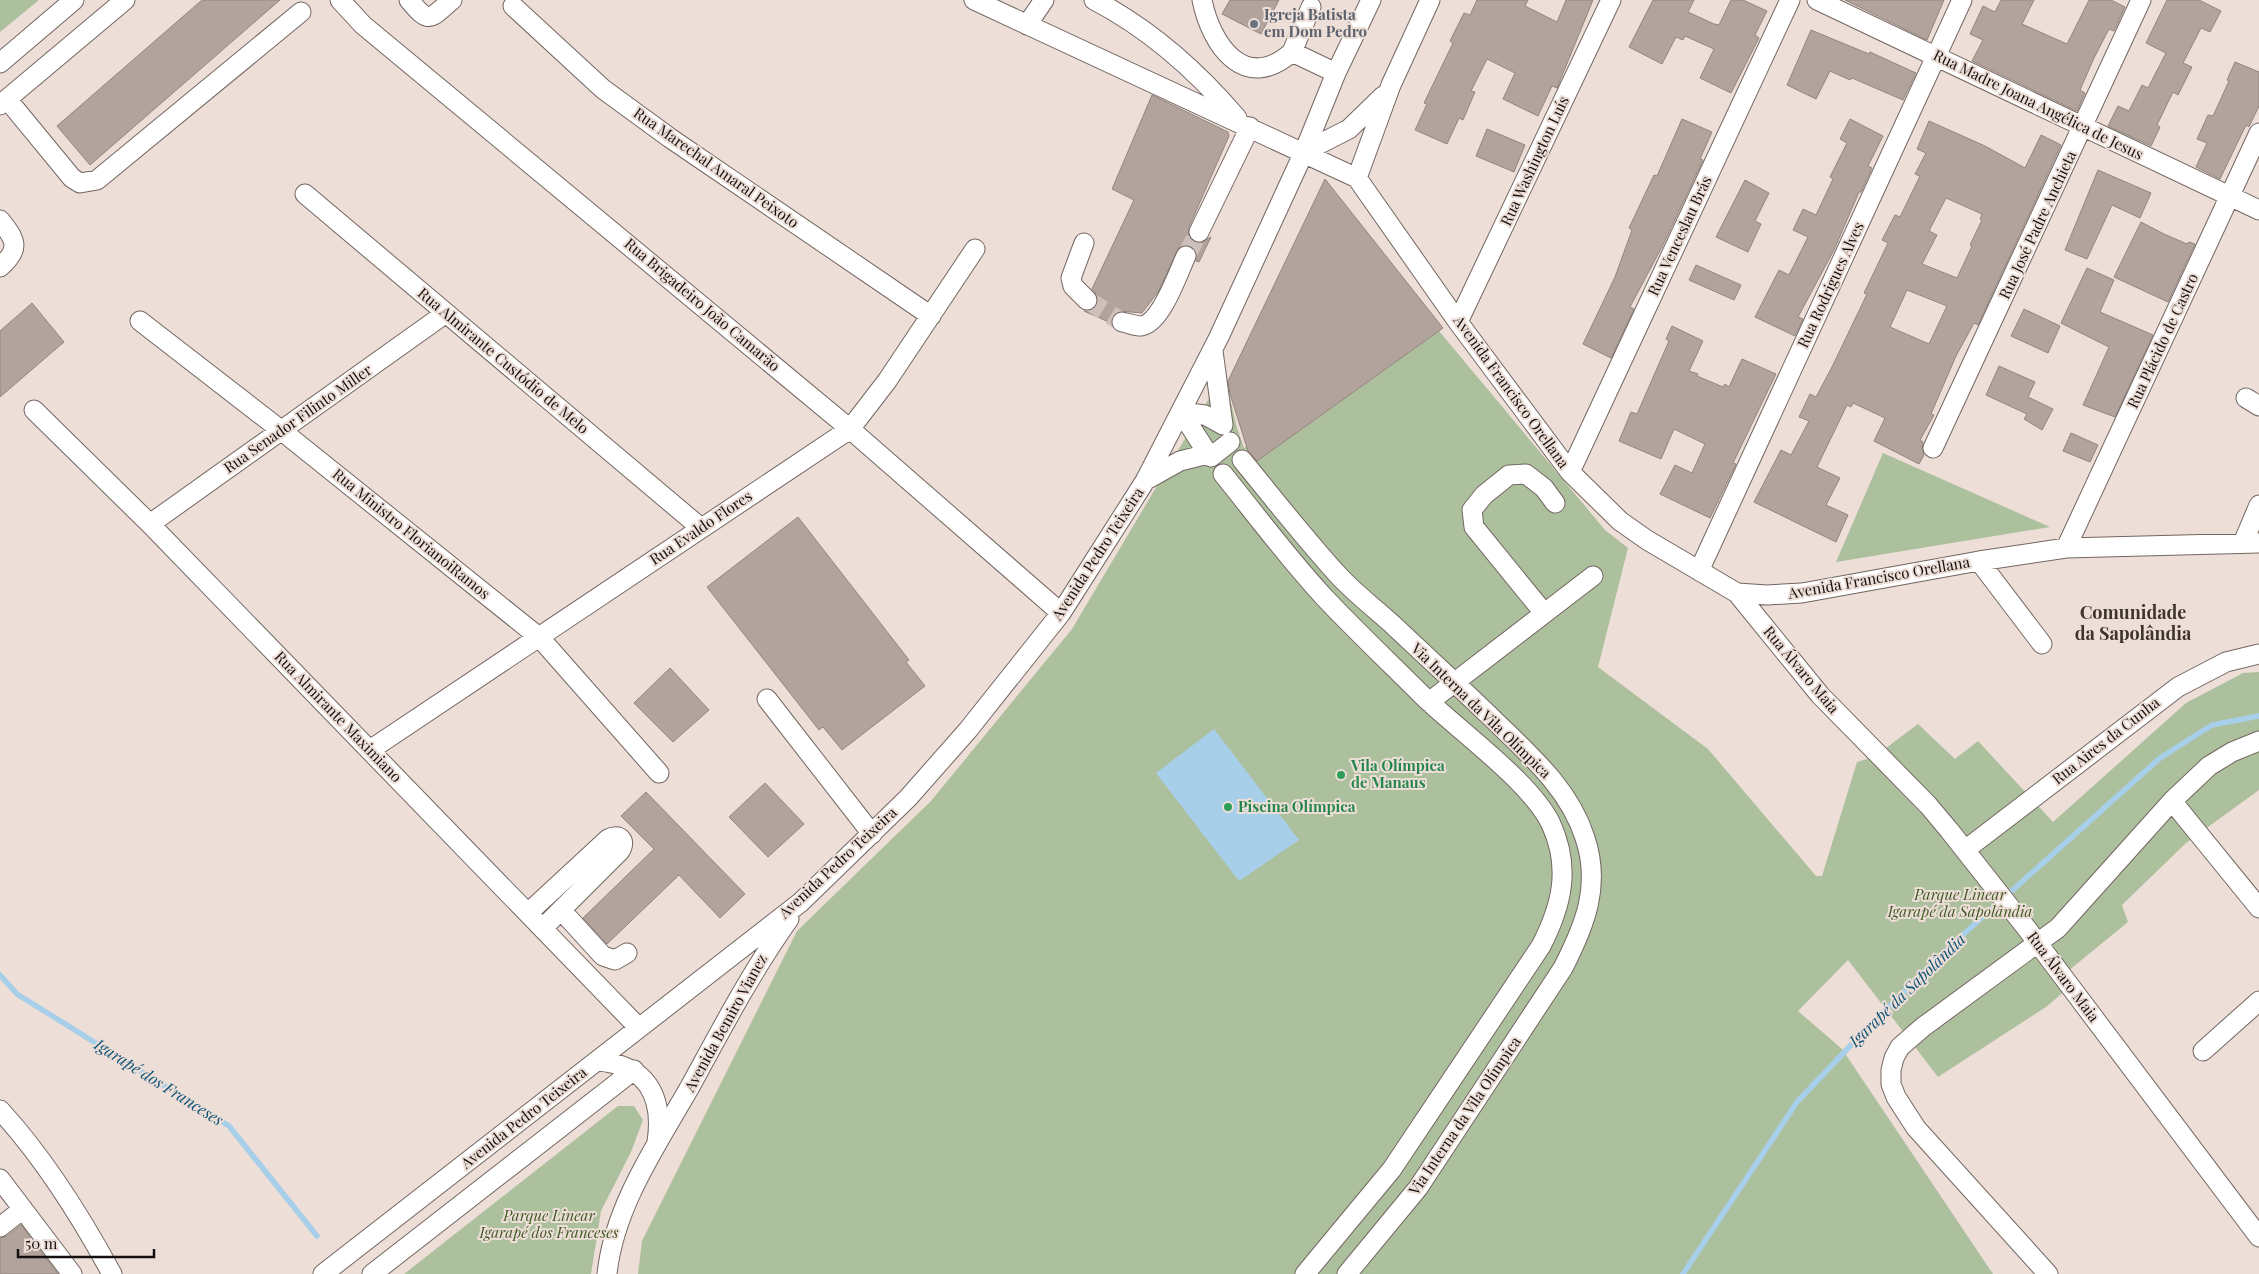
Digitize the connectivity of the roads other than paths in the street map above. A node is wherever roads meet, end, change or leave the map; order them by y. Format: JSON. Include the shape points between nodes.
{"nodes":[{"id":1,"x":74,"y":0,"type":"edge"},
{"id":2,"x":125,"y":0,"type":"edge"},
{"id":3,"x":340,"y":0,"type":"edge"},
{"id":4,"x":410,"y":0,"type":"edge"},
{"id":5,"x":452,"y":0,"type":"edge"},
{"id":6,"x":974,"y":0,"type":"edge"},
{"id":7,"x":1044,"y":0,"type":"edge"},
{"id":8,"x":1094,"y":0,"type":"edge"},
{"id":9,"x":1202,"y":0,"type":"edge"},
{"id":10,"x":1371,"y":0,"type":"edge"},
{"id":11,"x":1430,"y":0,"type":"edge"},
{"id":12,"x":1611,"y":0,"type":"edge"},
{"id":13,"x":1790,"y":0,"type":"edge"},
{"id":14,"x":1817,"y":0,"type":"edge"},
{"id":15,"x":1962,"y":0,"type":"edge"},
{"id":16,"x":2141,"y":0,"type":"edge"},
{"id":17,"x":513,"y":6,"type":"dead end"},
{"id":18,"x":1311,"y":7,"type":"dead end"},
{"id":19,"x":301,"y":12,"type":"dead end"},
{"id":20,"x":1027,"y":25,"type":"junction"},
{"id":21,"x":1292,"y":52,"type":"junction"},
{"id":22,"x":1936,"y":56,"type":"junction"},
{"id":23,"x":0,"y":63,"type":"edge"},
{"id":24,"x":1336,"y":74,"type":"junction"},
{"id":25,"x":1392,"y":85,"type":"junction"},
{"id":26,"x":4,"y":102,"type":"edge"},
{"id":27,"x":1246,"y":124,"type":"junction"},
{"id":28,"x":2084,"y":127,"type":"junction"},
{"id":29,"x":2259,"y":133,"type":"edge"},
{"id":30,"x":1304,"y":152,"type":"junction"},
{"id":31,"x":1357,"y":178,"type":"junction"},
{"id":32,"x":305,"y":194,"type":"dead end"},
{"id":33,"x":2230,"y":196,"type":"junction"},
{"id":34,"x":2259,"y":210,"type":"edge"},
{"id":35,"x":0,"y":220,"type":"edge"},
{"id":36,"x":1199,"y":232,"type":"tunnel mouth"},
{"id":37,"x":1084,"y":243,"type":"dead end"},
{"id":38,"x":975,"y":249,"type":"dead end"},
{"id":39,"x":1186,"y":256,"type":"tunnel mouth"},
{"id":40,"x":0,"y":267,"type":"edge"},
{"id":41,"x":1087,"y":300,"type":"tunnel mouth"},
{"id":42,"x":446,"y":313,"type":"junction"},
{"id":43,"x":931,"y":316,"type":"junction"},
{"id":44,"x":140,"y":321,"type":"dead end"},
{"id":45,"x":1122,"y":322,"type":"tunnel mouth"},
{"id":46,"x":1458,"y":322,"type":"junction"},
{"id":47,"x":1213,"y":351,"type":"junction"},
{"id":48,"x":34,"y":410,"type":"dead end"},
{"id":49,"x":1181,"y":412,"type":"junction"},
{"id":50,"x":850,"y":430,"type":"junction"},
{"id":51,"x":282,"y":431,"type":"junction"},
{"id":52,"x":1226,"y":434,"type":"junction"},
{"id":53,"x":1933,"y":448,"type":"dead end"},
{"id":54,"x":1209,"y":455,"type":"junction"},
{"id":55,"x":1242,"y":460,"type":"dead end"},
{"id":56,"x":1570,"y":472,"type":"junction"},
{"id":57,"x":1223,"y":474,"type":"dead end"},
{"id":58,"x":1145,"y":481,"type":"junction"},
{"id":59,"x":1555,"y":503,"type":"dead end"},
{"id":60,"x":2259,"y":505,"type":"edge"},
{"id":61,"x":150,"y":524,"type":"junction"},
{"id":62,"x":701,"y":528,"type":"junction"},
{"id":63,"x":2251,"y":543,"type":"edge"},
{"id":64,"x":2066,"y":548,"type":"junction"},
{"id":65,"x":1979,"y":561,"type":"junction"},
{"id":66,"x":1700,"y":571,"type":"junction"},
{"id":67,"x":1592,"y":576,"type":"dead end"},
{"id":68,"x":1340,"y":577,"type":"junction"},
{"id":69,"x":1737,"y":593,"type":"junction"},
{"id":70,"x":1324,"y":596,"type":"junction"},
{"id":71,"x":1061,"y":613,"type":"junction"},
{"id":72,"x":1544,"y":613,"type":"junction"},
{"id":73,"x":540,"y":638,"type":"junction"},
{"id":74,"x":2042,"y":644,"type":"dead end"},
{"id":75,"x":2259,"y":654,"type":"edge"},
{"id":76,"x":1455,"y":682,"type":"junction"},
{"id":77,"x":767,"y":699,"type":"dead end"},
{"id":78,"x":1430,"y":702,"type":"junction"},
{"id":79,"x":2259,"y":741,"type":"edge"},
{"id":80,"x":370,"y":750,"type":"junction"},
{"id":81,"x":659,"y":773,"type":"dead end"},
{"id":82,"x":2172,"y":801,"type":"junction"},
{"id":83,"x":872,"y":834,"type":"junction"},
{"id":84,"x":1965,"y":850,"type":"junction"},
{"id":85,"x":801,"y":902,"type":"junction"},
{"id":86,"x":2259,"y":908,"type":"edge"},
{"id":87,"x":562,"y":910,"type":"junction"},
{"id":88,"x":528,"y":913,"type":"junction"},
{"id":89,"x":543,"y":928,"type":"junction"},
{"id":90,"x":2038,"y":944,"type":"junction"},
{"id":91,"x":627,"y":953,"type":"dead end"},
{"id":92,"x":2259,"y":1001,"type":"edge"},
{"id":93,"x":1505,"y":1002,"type":"junction"},
{"id":94,"x":1530,"y":1018,"type":"junction"},
{"id":95,"x":640,"y":1028,"type":"junction"},
{"id":96,"x":2203,"y":1051,"type":"dead end"},
{"id":97,"x":598,"y":1061,"type":"junction"},
{"id":98,"x":634,"y":1070,"type":"junction"},
{"id":99,"x":1450,"y":1084,"type":"junction"},
{"id":100,"x":1475,"y":1101,"type":"junction"},
{"id":101,"x":0,"y":1110,"type":"edge"},
{"id":102,"x":656,"y":1148,"type":"junction"},
{"id":103,"x":0,"y":1179,"type":"edge"},
{"id":104,"x":23,"y":1209,"type":"junction"},
{"id":105,"x":0,"y":1226,"type":"edge"},
{"id":106,"x":2259,"y":1237,"type":"edge"},
{"id":107,"x":1315,"y":1271,"type":"edge"},
{"id":108,"x":72,"y":1274,"type":"edge"},
{"id":109,"x":112,"y":1274,"type":"edge"},
{"id":110,"x":322,"y":1274,"type":"edge"},
{"id":111,"x":372,"y":1274,"type":"edge"},
{"id":112,"x":607,"y":1274,"type":"edge"},
{"id":113,"x":1347,"y":1274,"type":"edge"},
{"id":114,"x":2048,"y":1274,"type":"edge"}],
"edges":[{"from":1,"to":23,"type":"street"},
{"from":2,"to":26,"type":"street"},
{"from":3,"to":50,"type":"street","name":"Rua Brigadeiro João Camarão","via":[[363,25]]},
{"from":4,"to":5,"type":"street","via":[[427,17]]},
{"from":6,"to":20,"type":"street","name":"Avenida Francisco Orellana"},
{"from":7,"to":20,"type":"street"},
{"from":8,"to":27,"type":"street","via":[[1144,30],[1174,54]]},
{"from":9,"to":21,"type":"street","via":[[1206,17],[1224,50],[1244,67],[1258,68],[1281,61]]},
{"from":10,"to":24,"type":"street","name":"Avenida Pedro Teixeira"},
{"from":11,"to":25,"type":"street"},
{"from":12,"to":46,"type":"street","name":"Rua Washington Luís"},
{"from":13,"to":56,"type":"street","name":"Rua Venceslau Brás"},
{"from":14,"to":22,"type":"street","name":"Rua Madre Joana Angélica de Jesus"},
{"from":15,"to":22,"type":"street","name":"Rua Rodrigues Alves"},
{"from":16,"to":28,"type":"street","name":"Rua José Padre Anchieta"},
{"from":17,"to":43,"type":"street","name":"Rua Marechal Amaral Peixoto","via":[[603,88],[670,138]]},
{"from":18,"to":21,"type":"street"},
{"from":19,"to":26,"type":"street","via":[[97,180],[80,183],[72,178]]},
{"from":20,"to":27,"type":"street","name":"Avenida Francisco Orellana"},
{"from":21,"to":24,"type":"street"},
{"from":22,"to":28,"type":"street","name":"Rua Madre Joana Angélica de Jesus"},
{"from":22,"to":66,"type":"street","name":"Rua Rodrigues Alves"},
{"from":24,"to":30,"type":"street","name":"Avenida Pedro Teixeira"},
{"from":25,"to":30,"type":"street","via":[[1349,129]]},
{"from":25,"to":31,"type":"street"},
{"from":27,"to":30,"type":"street","name":"Avenida Francisco Orellana"},
{"from":27,"to":36,"type":"street"},
{"from":28,"to":33,"type":"street","name":"Rua Madre Joana Angélica de Jesus"},
{"from":28,"to":53,"type":"street","name":"Rua José Padre Anchieta"},
{"from":29,"to":33,"type":"street","name":"Rua Plácido de Castro"},
{"from":30,"to":31,"type":"street","name":"Avenida Francisco Orellana"},
{"from":30,"to":47,"type":"street","name":"Avenida Pedro Teixeira"},
{"from":31,"to":46,"type":"street","name":"Avenida Francisco Orellana"},
{"from":32,"to":42,"type":"street","name":"Rua Almirante Custódio de Melo"},
{"from":33,"to":34,"type":"street","name":"Rua Madre Joana Angélica de Jesus"},
{"from":33,"to":64,"type":"street","name":"Rua Plácido de Castro"},
{"from":35,"to":40,"type":"street","via":[[15,245],[13,254]]},
{"from":37,"to":41,"type":"street","via":[[1071,278],[1073,286]]},
{"from":38,"to":43,"type":"street","name":"Rua Evaldo Flores"},
{"from":39,"to":45,"type":"street","via":[[1159,314],[1142,326]]},
{"from":42,"to":51,"type":"street","name":"Rua Senador Filinto Miller"},
{"from":42,"to":62,"type":"street","name":"Rua Almirante Custódio de Melo"},
{"from":43,"to":50,"type":"street","name":"Rua Evaldo Flores"},
{"from":44,"to":51,"type":"street","name":"Rua Ministro FlorianoiRamos"},
{"from":46,"to":56,"type":"street","name":"Avenida Francisco Orellana"},
{"from":47,"to":49,"type":"street","name":"Avenida Pedro Teixeira"},
{"from":47,"to":52,"type":"street"},
{"from":48,"to":61,"type":"street","name":"Rua Almirante Maximiano"},
{"from":49,"to":52,"type":"street","via":[[1205,415]]},
{"from":49,"to":54,"type":"street"},
{"from":49,"to":58,"type":"street","name":"Avenida Pedro Teixeira"},
{"from":50,"to":62,"type":"street","name":"Rua Evaldo Flores"},
{"from":50,"to":71,"type":"street","name":"Rua Brigadeiro João Camarão"},
{"from":51,"to":61,"type":"street","name":"Rua Senador Filinto Miller"},
{"from":51,"to":73,"type":"street","name":"Rua Ministro FlorianoiRamos"},
{"from":52,"to":54,"type":"street"},
{"from":54,"to":58,"type":"street","via":[[1180,461]]},
{"from":55,"to":68,"type":"street","name":"Via Interna da Vila Olímpica"},
{"from":56,"to":66,"type":"street","name":"Avenida Francisco Orellana","via":[[1620,521]]},
{"from":57,"to":70,"type":"street","name":"Via Interna da Vila Olímpica"},
{"from":58,"to":71,"type":"street","name":"Avenida Pedro Teixeira"},
{"from":59,"to":72,"type":"street","via":[[1544,488],[1526,474],[1509,475],[1472,510],[1474,527]]},
{"from":60,"to":63,"type":"street"},
{"from":61,"to":80,"type":"street","name":"Rua Almirante Maximiano"},
{"from":62,"to":73,"type":"street","name":"Rua Evaldo Flores"},
{"from":63,"to":64,"type":"street","name":"Avenida Francisco Orellana"},
{"from":64,"to":65,"type":"street","name":"Avenida Francisco Orellana"},
{"from":65,"to":69,"type":"street","name":"Avenida Francisco Orellana","via":[[1802,594]]},
{"from":65,"to":74,"type":"street"},
{"from":66,"to":69,"type":"street","name":"Avenida Francisco Orellana"},
{"from":67,"to":72,"type":"street"},
{"from":68,"to":70,"type":"street"},
{"from":68,"to":76,"type":"street","name":"Via Interna da Vila Olímpica"},
{"from":69,"to":84,"type":"street","name":"Rua Álvaro Maia","via":[[1820,695],[1928,805]]},
{"from":70,"to":78,"type":"street","name":"Via Interna da Vila Olímpica"},
{"from":71,"to":83,"type":"street","name":"Avenida Pedro Teixeira","via":[[968,730]]},
{"from":72,"to":76,"type":"street"},
{"from":73,"to":80,"type":"street","name":"Rua Evaldo Flores"},
{"from":73,"to":81,"type":"street","name":"Rua Ministro FlorianoiRamos"},
{"from":75,"to":84,"type":"street","name":"Rua Aires da Cunha","via":[[2226,662],[2178,686]]},
{"from":76,"to":78,"type":"street"},
{"from":76,"to":94,"type":"street","name":"Via Interna da Vila Olímpica","via":[[1536,761],[1558,787],[1576,815],[1586,839],[1591,868],[1590,895],[1582,931],[1563,968]]},
{"from":77,"to":83,"type":"street"},
{"from":78,"to":93,"type":"street","name":"Via Interna da Vila Olímpica","via":[[1526,790],[1550,823],[1558,843],[1562,891],[1555,920]]},
{"from":79,"to":82,"type":"street","via":[[2209,766]]},
{"from":80,"to":88,"type":"street","name":"Rua Almirante Maximiano"},
{"from":82,"to":86,"type":"street"},
{"from":82,"to":90,"type":"street","via":[[2075,912]]},
{"from":83,"to":85,"type":"street","name":"Avenida Pedro Teixeira"},
{"from":84,"to":90,"type":"street","name":"Rua Álvaro Maia"},
{"from":85,"to":95,"type":"street","name":"Avenida Pedro Teixeira"},
{"from":85,"to":102,"type":"street","name":"Avenida Bemiro Vianez","via":[[744,987]]},
{"from":87,"to":88,"type":"street","via":[[624,846],[619,836],[608,839]]},
{"from":87,"to":89,"type":"street"},
{"from":87,"to":91,"type":"street","via":[[603,956],[615,960]]},
{"from":88,"to":89,"type":"street","name":"Rua Almirante Maximiano"},
{"from":89,"to":95,"type":"street","name":"Rua Almirante Maximiano"},
{"from":90,"to":106,"type":"street","name":"Rua Álvaro Maia"},
{"from":90,"to":114,"type":"street","via":[[1910,1037],[1900,1047],[1891,1070],[1891,1084],[1916,1128]]},
{"from":92,"to":96,"type":"street"},
{"from":93,"to":94,"type":"street"},
{"from":93,"to":99,"type":"street","name":"Via Interna da Vila Olímpica"},
{"from":94,"to":100,"type":"street","name":"Via Interna da Vila Olímpica"},
{"from":95,"to":97,"type":"street","name":"Avenida Pedro Teixeira"},
{"from":97,"to":98,"type":"street"},
{"from":97,"to":110,"type":"street","name":"Avenida Pedro Teixeira"},
{"from":98,"to":102,"type":"street","name":"Avenida Bemiro Vianez","via":[[650,1088],[658,1108]]},
{"from":98,"to":111,"type":"street","name":"Avenida Pedro Teixeira"},
{"from":99,"to":100,"type":"street"},
{"from":99,"to":107,"type":"street","name":"Via Interna da Vila Olímpica","via":[[1392,1169]]},
{"from":100,"to":113,"type":"street","name":"Via Interna da Vila Olímpica","via":[[1418,1188]]},
{"from":101,"to":109,"type":"street","via":[[67,1196]]},
{"from":102,"to":112,"type":"street","name":"Avenida Bemiro Vianez","via":[[617,1230]]},
{"from":103,"to":104,"type":"street"},
{"from":104,"to":105,"type":"street"},
{"from":104,"to":108,"type":"street"}]}
